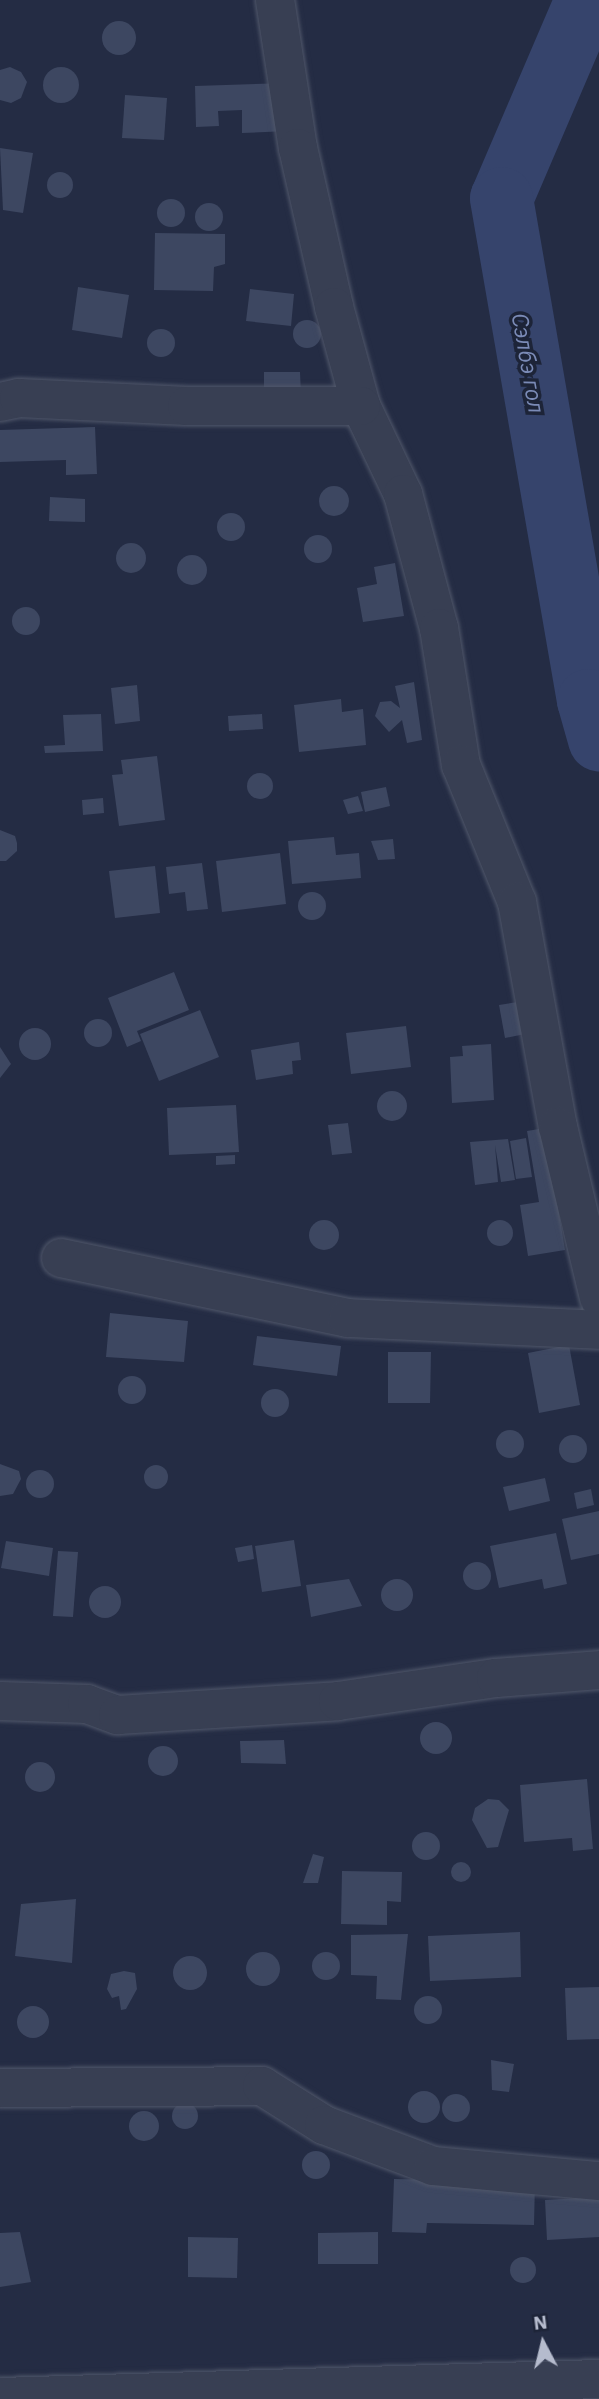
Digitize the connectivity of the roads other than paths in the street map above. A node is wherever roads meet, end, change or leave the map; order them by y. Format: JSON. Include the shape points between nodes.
{"nodes":[{"id":1,"x":275,"y":0,"type":"edge"},
{"id":2,"x":0,"y":401,"type":"edge"},
{"id":3,"x":361,"y":406,"type":"junction"},
{"id":4,"x":61,"y":1258,"type":"dead end"},
{"id":5,"x":599,"y":1298,"type":"edge"},
{"id":6,"x":599,"y":1330,"type":"edge"},
{"id":7,"x":599,"y":1670,"type":"edge"},
{"id":8,"x":0,"y":1701,"type":"edge"},
{"id":9,"x":0,"y":2088,"type":"edge"},
{"id":10,"x":599,"y":2181,"type":"edge"},
{"id":11,"x":599,"y":2379,"type":"edge"},
{"id":12,"x":0,"y":2397,"type":"edge"}],
"edges":[{"from":1,"to":3,"type":"street","via":[[298,148]]},
{"from":2,"to":3,"type":"street"},
{"from":3,"to":5,"type":"street","via":[[403,494],[439,628],[461,765],[517,902],[558,1127]]},
{"from":4,"to":6,"type":"street","via":[[348,1318]]},
{"from":7,"to":8,"type":"street","via":[[496,1678],[338,1701],[118,1715],[88,1704]]},
{"from":9,"to":10,"type":"street","via":[[262,2086],[324,2125],[433,2166]]},
{"from":11,"to":12,"type":"street"}]}
